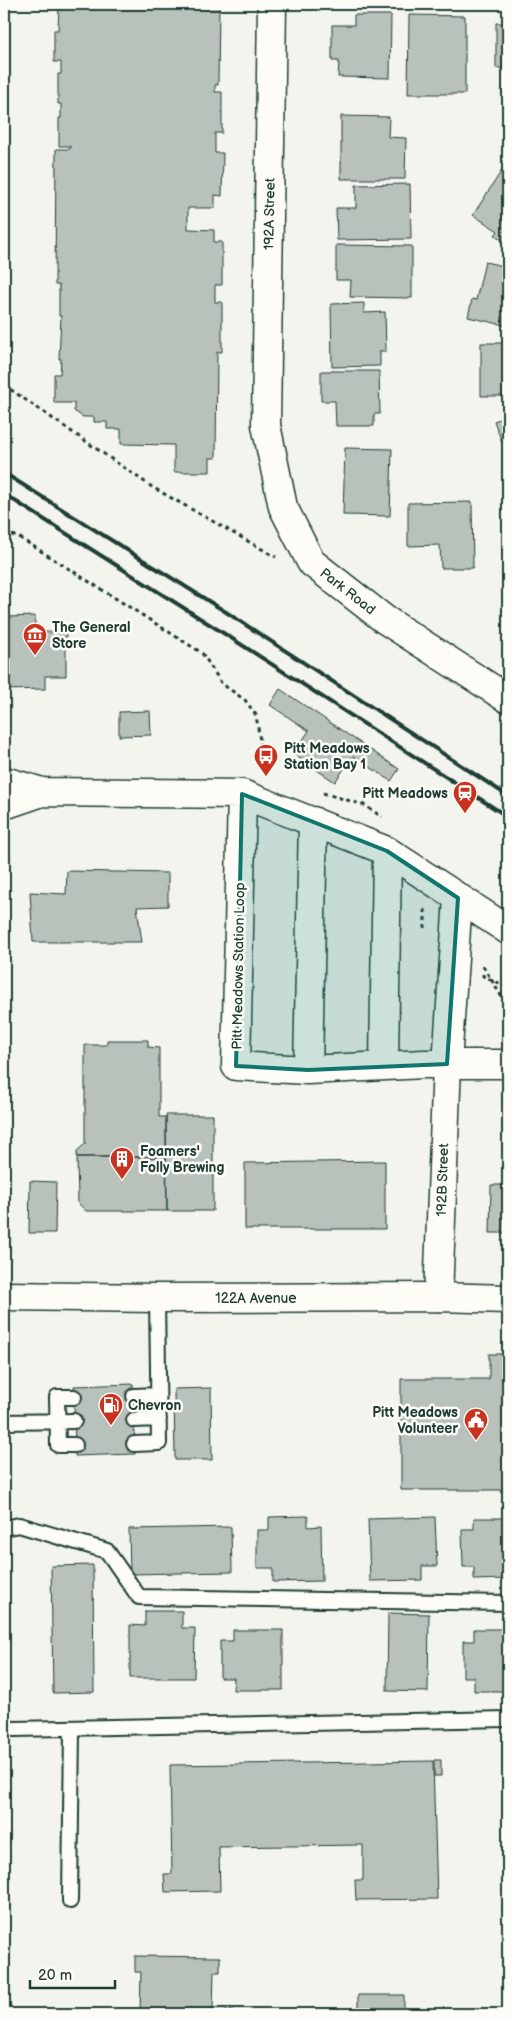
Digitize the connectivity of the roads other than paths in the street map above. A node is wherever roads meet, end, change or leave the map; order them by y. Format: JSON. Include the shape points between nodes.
{"nodes":[{"id":1,"x":272,"y":4,"type":"edge"},
{"id":2,"x":266,"y":425,"type":"joint"},
{"id":3,"x":508,"y":698,"type":"edge"},
{"id":4,"x":4,"y":782,"type":"edge"},
{"id":5,"x":42,"y":792,"type":"junction"},
{"id":6,"x":242,"y":794,"type":"junction"},
{"id":7,"x":4,"y":805,"type":"edge"},
{"id":8,"x":313,"y":821,"type":"junction"},
{"id":9,"x":387,"y":851,"type":"junction"},
{"id":10,"x":458,"y":898,"type":"junction"},
{"id":11,"x":508,"y":930,"type":"edge"},
{"id":12,"x":447,"y":1064,"type":"junction"},
{"id":13,"x":508,"y":1064,"type":"edge"},
{"id":14,"x":384,"y":1065,"type":"junction"},
{"id":15,"x":308,"y":1070,"type":"junction"},
{"id":16,"x":4,"y":1296,"type":"edge"},
{"id":17,"x":438,"y":1297,"type":"junction"},
{"id":18,"x":157,"y":1298,"type":"junction"},
{"id":19,"x":508,"y":1298,"type":"edge"},
{"id":20,"x":158,"y":1395,"type":"junction"},
{"id":21,"x":134,"y":1396,"type":"dead end"},
{"id":22,"x":74,"y":1397,"type":"dead end"},
{"id":23,"x":134,"y":1420,"type":"dead end"},
{"id":24,"x":159,"y":1420,"type":"junction"},
{"id":25,"x":58,"y":1421,"type":"junction"},
{"id":26,"x":74,"y":1421,"type":"dead end"},
{"id":27,"x":4,"y":1422,"type":"edge"},
{"id":28,"x":134,"y":1444,"type":"dead end"},
{"id":29,"x":75,"y":1445,"type":"dead end"},
{"id":30,"x":4,"y":1528,"type":"edge"},
{"id":31,"x":508,"y":1603,"type":"edge"},
{"id":32,"x":508,"y":1720,"type":"edge"},
{"id":33,"x":4,"y":1728,"type":"edge"},
{"id":34,"x":72,"y":1728,"type":"junction"},
{"id":35,"x":70,"y":1901,"type":"dead end"}],
"edges":[{"from":1,"to":2,"type":"street","name":"192A Street"},
{"from":2,"to":3,"type":"street","name":"Park Road","via":[[283,508],[311,562],[384,620]]},
{"from":4,"to":5,"type":"street"},
{"from":5,"to":6,"type":"street"},
{"from":5,"to":7,"type":"street"},
{"from":6,"to":8,"type":"street"},
{"from":6,"to":15,"type":"street","name":"Pitt Meadows Station Loop","via":[[236,1066]]},
{"from":8,"to":9,"type":"street"},
{"from":8,"to":15,"type":"street"},
{"from":9,"to":10,"type":"street"},
{"from":9,"to":14,"type":"street"},
{"from":10,"to":11,"type":"street"},
{"from":10,"to":12,"type":"street"},
{"from":12,"to":13,"type":"street","name":"Pitt Meadows Station Loop"},
{"from":12,"to":14,"type":"street","name":"Pitt Meadows Station Loop"},
{"from":12,"to":17,"type":"street","name":"192B Street"},
{"from":14,"to":15,"type":"street","name":"Pitt Meadows Station Loop"},
{"from":16,"to":18,"type":"street","name":"122A Avenue"},
{"from":17,"to":18,"type":"street","name":"122A Avenue"},
{"from":17,"to":19,"type":"street","name":"122A Avenue"},
{"from":18,"to":20,"type":"lane"},
{"from":20,"to":21,"type":"lane"},
{"from":20,"to":24,"type":"lane"},
{"from":22,"to":25,"type":"lane","via":[[58,1397]]},
{"from":23,"to":24,"type":"lane"},
{"from":24,"to":28,"type":"lane","via":[[159,1443]]},
{"from":25,"to":26,"type":"lane"},
{"from":25,"to":27,"type":"lane"},
{"from":25,"to":29,"type":"lane","via":[[58,1445]]},
{"from":30,"to":31,"type":"lane","via":[[19,1525],[107,1551],[138,1597]]},
{"from":32,"to":34,"type":"lane"},
{"from":33,"to":34,"type":"lane"},
{"from":34,"to":35,"type":"lane"}]}
